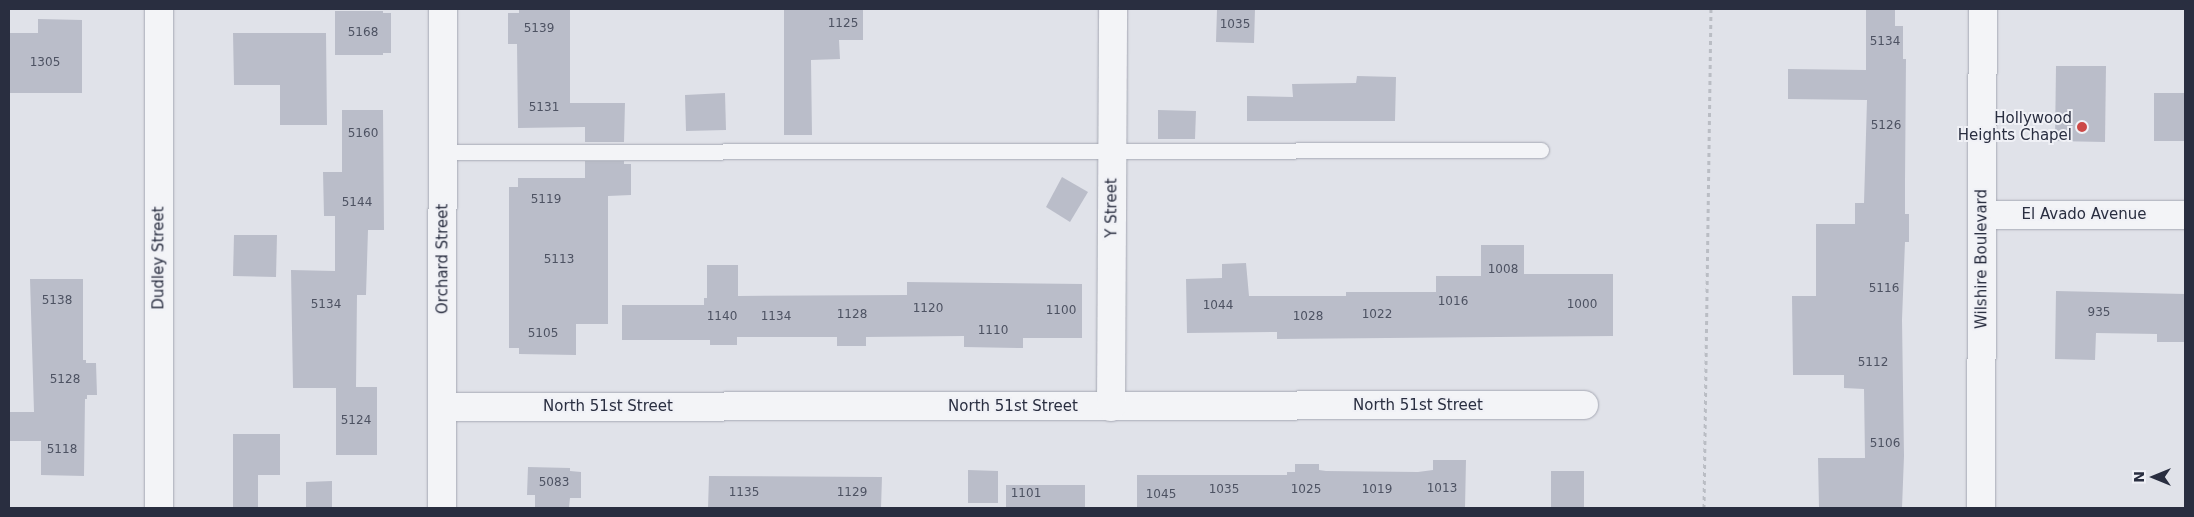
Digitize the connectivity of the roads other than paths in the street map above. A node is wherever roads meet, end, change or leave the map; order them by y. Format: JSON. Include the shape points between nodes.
{"nodes":[{"id":1,"x":159,"y":9,"type":"edge"},
{"id":2,"x":443,"y":9,"type":"edge"},
{"id":3,"x":1113,"y":9,"type":"edge"},
{"id":4,"x":1983,"y":9,"type":"edge"},
{"id":5,"x":1112,"y":150,"type":"junction"},
{"id":6,"x":1541,"y":150,"type":"dead end"},
{"id":7,"x":443,"y":152,"type":"junction"},
{"id":8,"x":1982,"y":215,"type":"junction"},
{"id":9,"x":2185,"y":215,"type":"edge"},
{"id":10,"x":1584,"y":405,"type":"dead end"},
{"id":11,"x":442,"y":407,"type":"junction"},
{"id":12,"x":1111,"y":407,"type":"junction"},
{"id":13,"x":159,"y":508,"type":"edge"},
{"id":14,"x":442,"y":508,"type":"edge"},
{"id":15,"x":1981,"y":508,"type":"edge"}],
"edges":[{"from":1,"to":13,"type":"street","name":"Dudley Street"},
{"from":2,"to":7,"type":"street","name":"Orchard Street"},
{"from":3,"to":5,"type":"street","name":"Y Street"},
{"from":4,"to":8,"type":"street","name":"Wilshire Boulevard"},
{"from":5,"to":6,"type":"lane"},
{"from":5,"to":7,"type":"lane"},
{"from":5,"to":12,"type":"street","name":"Y Street"},
{"from":7,"to":11,"type":"street","name":"Orchard Street"},
{"from":8,"to":9,"type":"street","name":"El Avado Avenue"},
{"from":8,"to":15,"type":"street","name":"Wilshire Boulevard"},
{"from":10,"to":12,"type":"street","name":"North 51st Street"},
{"from":11,"to":12,"type":"street","name":"North 51st Street"},
{"from":11,"to":14,"type":"street","name":"Orchard Street"}]}
